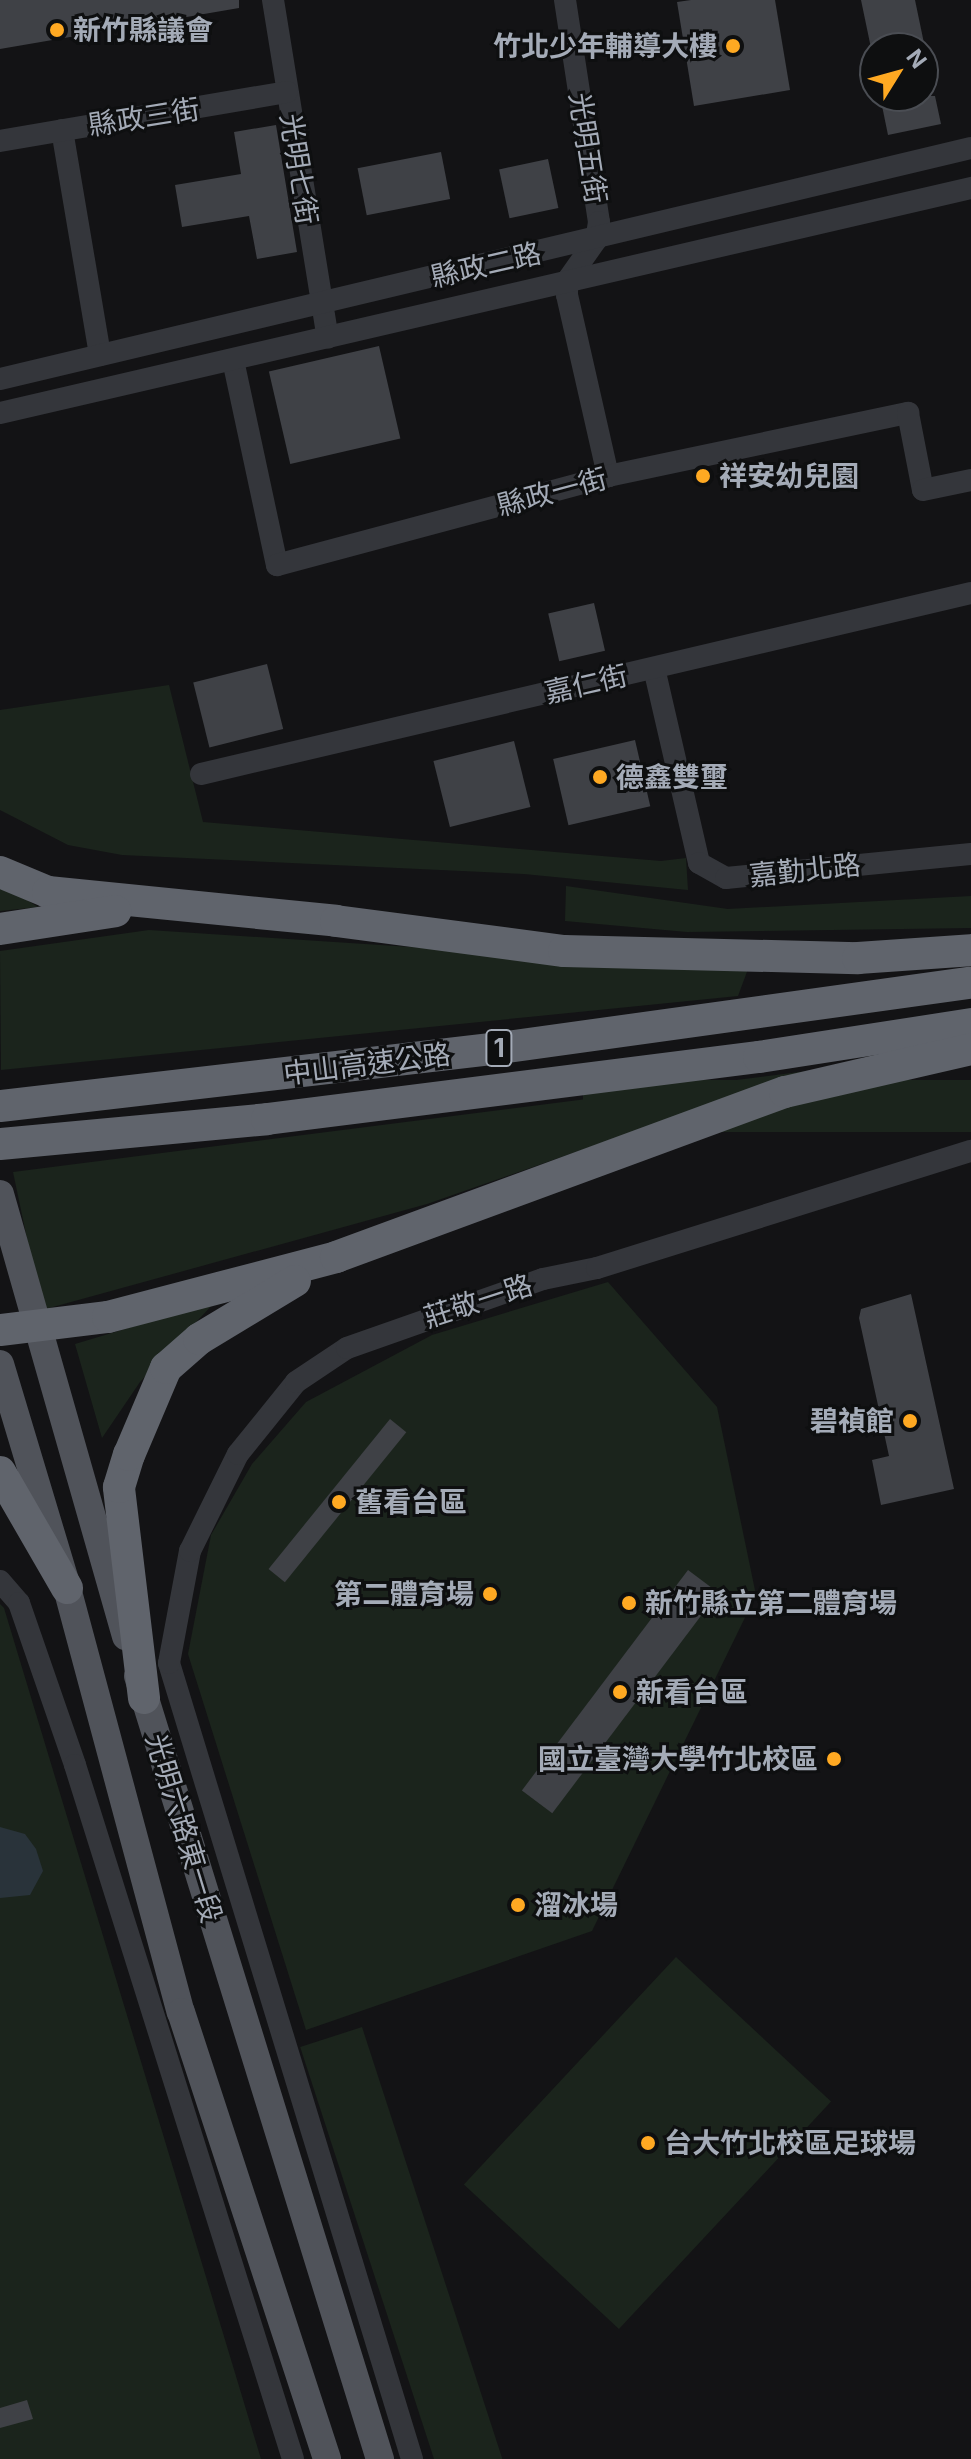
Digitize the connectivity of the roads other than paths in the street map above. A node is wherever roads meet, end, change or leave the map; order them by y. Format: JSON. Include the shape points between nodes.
{"nodes":[{"id":1,"x":273,"y":0,"type":"edge"},
{"id":2,"x":565,"y":0,"type":"edge"},
{"id":3,"x":287,"y":92,"type":"junction"},
{"id":4,"x":62,"y":130,"type":"junction"},
{"id":5,"x":0,"y":141,"type":"edge"},
{"id":6,"x":971,"y":148,"type":"edge"},
{"id":7,"x":971,"y":188,"type":"edge"},
{"id":8,"x":596,"y":240,"type":"junction"},
{"id":9,"x":567,"y":281,"type":"junction"},
{"id":10,"x":320,"y":304,"type":"junction"},
{"id":11,"x":328,"y":338,"type":"junction"},
{"id":12,"x":100,"y":355,"type":"junction"},
{"id":13,"x":233,"y":360,"type":"junction"},
{"id":14,"x":0,"y":379,"type":"edge"},
{"id":15,"x":0,"y":413,"type":"edge"},
{"id":16,"x":608,"y":476,"type":"junction"},
{"id":17,"x":971,"y":480,"type":"edge"},
{"id":18,"x":971,"y":593,"type":"edge"},
{"id":19,"x":654,"y":668,"type":"junction"},
{"id":20,"x":201,"y":774,"type":"dead end"},
{"id":21,"x":971,"y":854,"type":"edge"},
{"id":22,"x":0,"y":872,"type":"edge"},
{"id":23,"x":155,"y":905,"type":"junction"},
{"id":24,"x":0,"y":929,"type":"edge"},
{"id":25,"x":971,"y":950,"type":"edge"},
{"id":26,"x":971,"y":983,"type":"edge"},
{"id":27,"x":971,"y":1024,"type":"edge"},
{"id":28,"x":971,"y":1049,"type":"edge"},
{"id":29,"x":13,"y":1105,"type":"edge"},
{"id":30,"x":0,"y":1144,"type":"edge"},
{"id":31,"x":971,"y":1151,"type":"edge"},
{"id":32,"x":0,"y":1194,"type":"edge"},
{"id":33,"x":336,"y":1257,"type":"junction"},
{"id":34,"x":38,"y":1327,"type":"junction"},
{"id":35,"x":0,"y":1330,"type":"edge"},
{"id":36,"x":0,"y":1364,"type":"edge"},
{"id":37,"x":0,"y":1472,"type":"edge"},
{"id":38,"x":0,"y":1581,"type":"edge"},
{"id":39,"x":67,"y":1588,"type":"junction"},
{"id":40,"x":169,"y":1663,"type":"joint"},
{"id":41,"x":144,"y":1698,"type":"junction"},
{"id":42,"x":181,"y":2012,"type":"junction"},
{"id":43,"x":172,"y":2078,"type":"junction"},
{"id":44,"x":293,"y":2459,"type":"edge"},
{"id":45,"x":327,"y":2459,"type":"edge"},
{"id":46,"x":380,"y":2459,"type":"edge"},
{"id":47,"x":412,"y":2459,"type":"edge"}],
"edges":[{"from":1,"to":3,"type":"street","name":"光明七街"},
{"from":2,"to":8,"type":"street","name":"光明五街","via":[[599,222]]},
{"from":3,"to":4,"type":"street","name":"縣政三街"},
{"from":3,"to":10,"type":"street","name":"光明七街"},
{"from":4,"to":5,"type":"street","name":"縣政三街"},
{"from":4,"to":12,"type":"street"},
{"from":6,"to":8,"type":"street","name":"縣政二路"},
{"from":7,"to":9,"type":"street","name":"縣政二路"},
{"from":8,"to":9,"type":"street","name":"光明五街"},
{"from":8,"to":10,"type":"street","name":"縣政二路"},
{"from":9,"to":11,"type":"street","name":"縣政二路"},
{"from":9,"to":16,"type":"street"},
{"from":10,"to":11,"type":"street","name":"光明七街"},
{"from":10,"to":12,"type":"street","name":"縣政二路"},
{"from":11,"to":13,"type":"street","name":"縣政二路"},
{"from":12,"to":14,"type":"street","name":"縣政二路"},
{"from":13,"to":15,"type":"street","name":"縣政二路"},
{"from":13,"to":16,"type":"street","name":"縣政一街","via":[[277,565]]},
{"from":16,"to":17,"type":"street","name":"縣政一街","via":[[908,413],[923,490]]},
{"from":18,"to":19,"type":"street","name":"嘉仁街"},
{"from":19,"to":20,"type":"street","name":"嘉仁街"},
{"from":19,"to":21,"type":"street","name":"嘉勤北路","via":[[699,863],[726,878]]},
{"from":22,"to":23,"type":"highway","via":[[48,892]]},
{"from":23,"to":24,"type":"highway"},
{"from":23,"to":25,"type":"highway","via":[[259,912],[564,951],[858,958]]},
{"from":26,"to":29,"type":"highway","name":"中山高速公路","number":"1","via":[[500,1048]]},
{"from":27,"to":30,"type":"highway","name":"中山高速公路","number":"1","via":[[759,1057],[267,1119]]},
{"from":28,"to":33,"type":"highway","via":[[859,1072],[724,1112]]},
{"from":31,"to":40,"type":"street","name":"莊敬一路","via":[[597,1268],[543,1279],[347,1348],[296,1382],[238,1454],[190,1551]]},
{"from":32,"to":34,"type":"main road","name":"光明六路東一段"},
{"from":33,"to":34,"type":"highway","via":[[189,1299]]},
{"from":33,"to":41,"type":"highway","via":[[199,1339],[166,1368],[148,1407],[119,1487]]},
{"from":34,"to":35,"type":"highway"},
{"from":34,"to":41,"type":"main road","name":"光明六路東一段"},
{"from":36,"to":39,"type":"main road","name":"光明六路東一段"},
{"from":37,"to":39,"type":"highway"},
{"from":38,"to":43,"type":"street","via":[[19,1603]]},
{"from":39,"to":42,"type":"main road","name":"光明六路東一段"},
{"from":40,"to":47,"type":"street","name":"光明六路東一段"},
{"from":41,"to":46,"type":"main road","name":"光明六路東一段"},
{"from":42,"to":43,"type":"street"},
{"from":42,"to":45,"type":"main road","name":"光明六路東一段"},
{"from":43,"to":44,"type":"street"}]}
